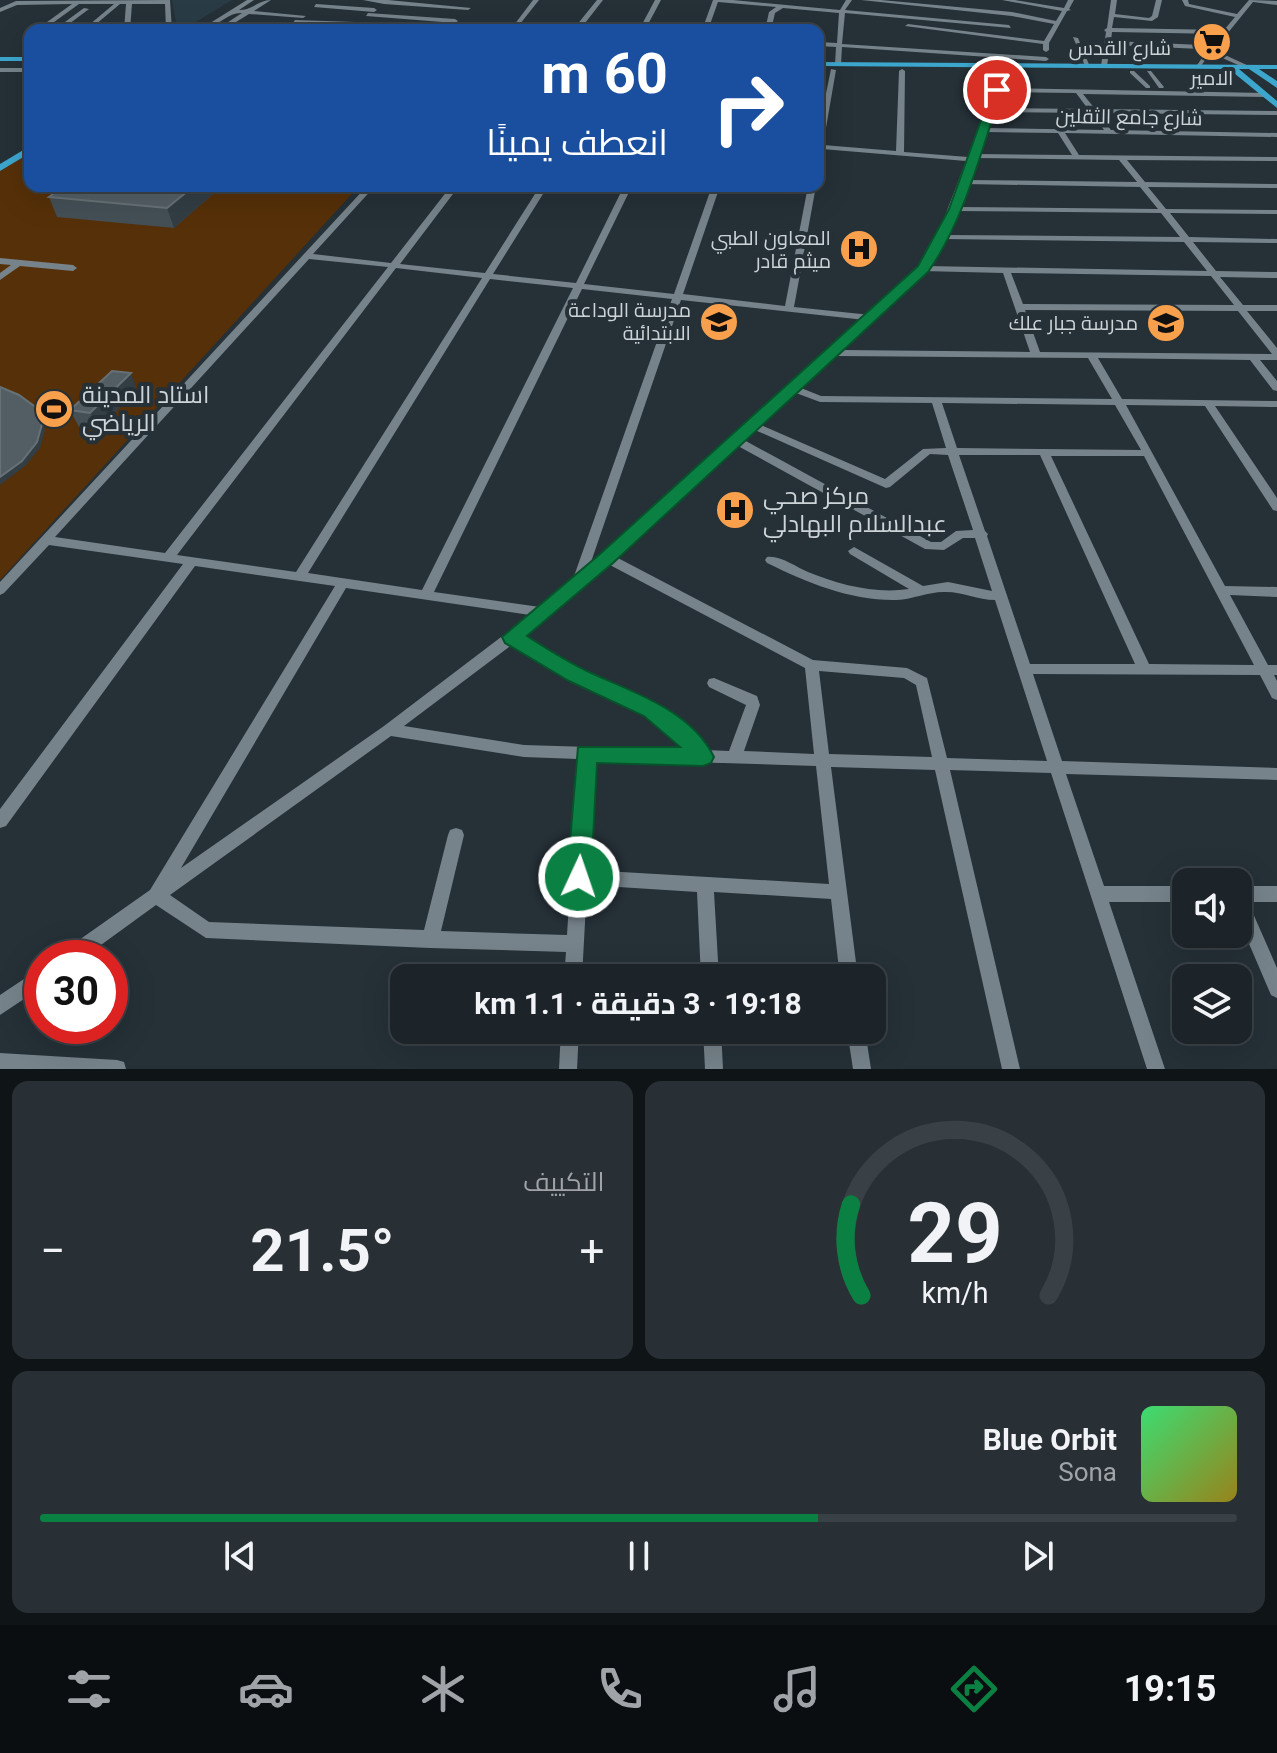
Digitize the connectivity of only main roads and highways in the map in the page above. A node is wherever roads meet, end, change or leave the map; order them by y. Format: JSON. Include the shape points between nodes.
{"nodes":[{"id":1,"x":0,"y":59,"type":"edge"},
{"id":2,"x":24,"y":59,"type":"edge"},
{"id":3,"x":824,"y":67,"type":"edge"},
{"id":4,"x":1247,"y":67,"type":"junction"},
{"id":5,"x":0,"y":68,"type":"edge"},
{"id":6,"x":24,"y":68,"type":"edge"},
{"id":7,"x":905,"y":68,"type":"junction"},
{"id":8,"x":1201,"y":69,"type":"junction"},
{"id":9,"x":1234,"y":70,"type":"junction"},
{"id":10,"x":1277,"y":70,"type":"edge"},
{"id":11,"x":1261,"y":73,"type":"junction"},
{"id":12,"x":1250,"y":83,"type":"junction"},
{"id":13,"x":1277,"y":85,"type":"edge"},
{"id":14,"x":1277,"y":105,"type":"edge"},
{"id":15,"x":24,"y":142,"type":"edge"},
{"id":16,"x":24,"y":153,"type":"edge"},
{"id":17,"x":0,"y":156,"type":"edge"},
{"id":18,"x":0,"y":168,"type":"edge"}],
"edges":[{"from":1,"to":2,"type":"main road"},
{"from":3,"to":7,"type":"main road","name":"شارع القدس"},
{"from":4,"to":9,"type":"main road","name":"شارع القدس"},
{"from":4,"to":10,"type":"main road","name":"شارع القدس"},
{"from":4,"to":11,"type":"main road"},
{"from":5,"to":6,"type":"main road"},
{"from":7,"to":8,"type":"main road","name":"شارع القدس"},
{"from":7,"to":8,"type":"main road","name":"شارع القدس","via":[[1046,62]]},
{"from":8,"to":9,"type":"main road","name":"شارع القدس"},
{"from":8,"to":12,"type":"main road"},
{"from":9,"to":11,"type":"main road","name":"شارع القدس"},
{"from":9,"to":12,"type":"main road"},
{"from":10,"to":11,"type":"main road","name":"شارع القدس"},
{"from":11,"to":13,"type":"main road"},
{"from":12,"to":14,"type":"main road"},
{"from":15,"to":17,"type":"main road"},
{"from":16,"to":18,"type":"main road"}]}
